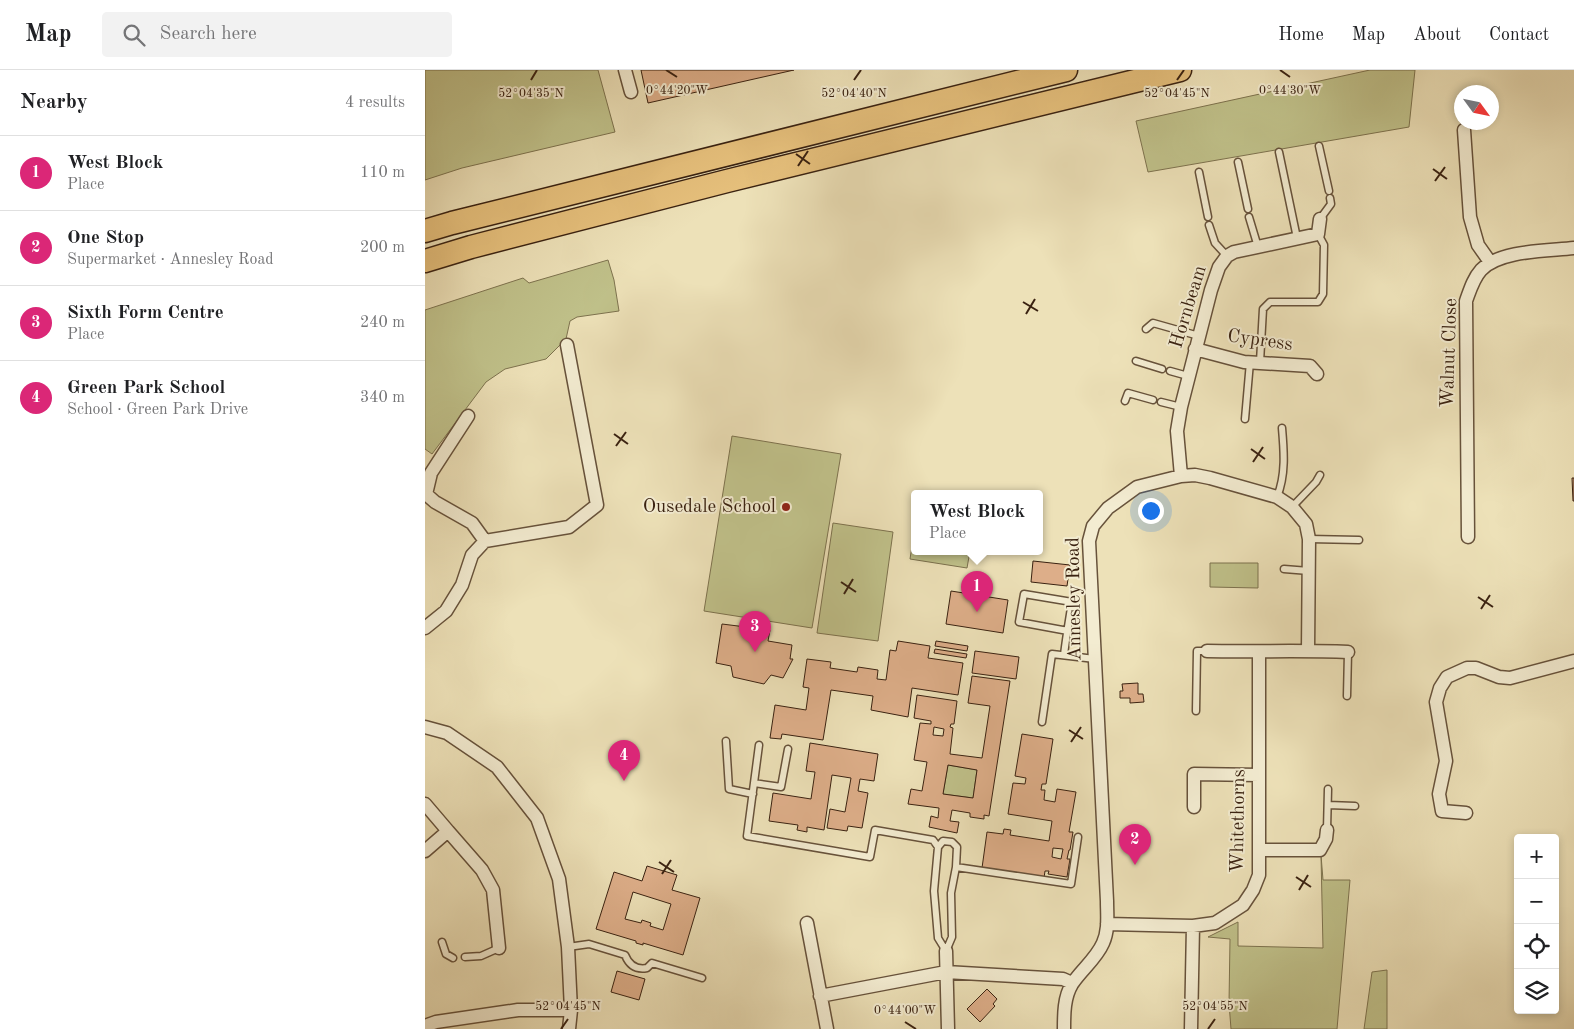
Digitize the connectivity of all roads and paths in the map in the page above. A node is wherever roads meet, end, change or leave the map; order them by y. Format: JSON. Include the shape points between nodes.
{"nodes":[{"id":1,"x":625,"y":70,"type":"edge"},
{"id":2,"x":1065,"y":70,"type":"edge"},
{"id":3,"x":1180,"y":70,"type":"edge"},
{"id":4,"x":631,"y":92,"type":"dead end"},
{"id":5,"x":1464,"y":130,"type":"dead end"},
{"id":6,"x":1319,"y":146,"type":"dead end"},
{"id":7,"x":1279,"y":152,"type":"dead end"},
{"id":8,"x":1238,"y":162,"type":"dead end"},
{"id":9,"x":1199,"y":172,"type":"dead end"},
{"id":10,"x":1329,"y":191,"type":"dead end"},
{"id":11,"x":1330,"y":198,"type":"dead end"},
{"id":12,"x":1248,"y":209,"type":"dead end"},
{"id":13,"x":1208,"y":217,"type":"dead end"},
{"id":14,"x":1249,"y":217,"type":"dead end"},
{"id":15,"x":1320,"y":219,"type":"joint"},
{"id":16,"x":1209,"y":225,"type":"dead end"},
{"id":17,"x":425,"y":231,"type":"edge"},
{"id":18,"x":1318,"y":234,"type":"junction"},
{"id":19,"x":1297,"y":238,"type":"junction"},
{"id":20,"x":1258,"y":247,"type":"junction"},
{"id":21,"x":1574,"y":248,"type":"edge"},
{"id":22,"x":1227,"y":256,"type":"junction"},
{"id":23,"x":425,"y":261,"type":"edge"},
{"id":24,"x":1490,"y":262,"type":"junction"},
{"id":25,"x":1146,"y":329,"type":"dead end"},
{"id":26,"x":1199,"y":336,"type":"junction"},
{"id":27,"x":567,"y":345,"type":"dead end"},
{"id":28,"x":1195,"y":349,"type":"junction"},
{"id":29,"x":1136,"y":361,"type":"dead end"},
{"id":30,"x":1255,"y":362,"type":"junction"},
{"id":31,"x":1162,"y":369,"type":"dead end"},
{"id":32,"x":1169,"y":371,"type":"dead end"},
{"id":33,"x":1317,"y":374,"type":"dead end"},
{"id":34,"x":1188,"y":376,"type":"junction"},
{"id":35,"x":1153,"y":400,"type":"dead end"},
{"id":36,"x":1125,"y":401,"type":"dead end"},
{"id":37,"x":1161,"y":402,"type":"dead end"},
{"id":38,"x":1181,"y":407,"type":"junction"},
{"id":39,"x":468,"y":416,"type":"dead end"},
{"id":40,"x":1245,"y":419,"type":"dead end"},
{"id":41,"x":1282,"y":428,"type":"dead end"},
{"id":42,"x":1319,"y":475,"type":"dead end"},
{"id":43,"x":1181,"y":476,"type":"junction"},
{"id":44,"x":1277,"y":497,"type":"junction"},
{"id":45,"x":1292,"y":507,"type":"junction"},
{"id":46,"x":1468,"y":537,"type":"dead end"},
{"id":47,"x":1309,"y":539,"type":"junction"},
{"id":48,"x":1359,"y":540,"type":"dead end"},
{"id":49,"x":485,"y":541,"type":"junction"},
{"id":50,"x":1284,"y":569,"type":"dead end"},
{"id":51,"x":1309,"y":570,"type":"junction"},
{"id":52,"x":425,"y":628,"type":"edge"},
{"id":53,"x":1068,"y":631,"type":"junction"},
{"id":54,"x":1308,"y":650,"type":"junction"},
{"id":55,"x":1207,"y":651,"type":"joint"},
{"id":56,"x":1259,"y":652,"type":"junction"},
{"id":57,"x":1348,"y":652,"type":"joint"},
{"id":58,"x":1064,"y":656,"type":"junction"},
{"id":59,"x":1095,"y":659,"type":"junction"},
{"id":60,"x":1574,"y":661,"type":"edge"},
{"id":61,"x":1347,"y":696,"type":"dead end"},
{"id":62,"x":1197,"y":712,"type":"dead end"},
{"id":63,"x":1042,"y":722,"type":"dead end"},
{"id":64,"x":425,"y":727,"type":"edge"},
{"id":65,"x":726,"y":741,"type":"dead end"},
{"id":66,"x":759,"y":745,"type":"dead end"},
{"id":67,"x":788,"y":749,"type":"dead end"},
{"id":68,"x":1259,"y":775,"type":"junction"},
{"id":69,"x":754,"y":783,"type":"junction"},
{"id":70,"x":1328,"y":789,"type":"dead end"},
{"id":71,"x":753,"y":794,"type":"junction"},
{"id":72,"x":425,"y":804,"type":"edge"},
{"id":73,"x":1328,"y":805,"type":"junction"},
{"id":74,"x":1355,"y":806,"type":"dead end"},
{"id":75,"x":1194,"y":808,"type":"dead end"},
{"id":76,"x":1466,"y":813,"type":"dead end"},
{"id":77,"x":1327,"y":830,"type":"joint"},
{"id":78,"x":448,"y":831,"type":"junction"},
{"id":79,"x":1078,"y":836,"type":"dead end"},
{"id":80,"x":938,"y":847,"type":"junction"},
{"id":81,"x":1259,"y":850,"type":"junction"},
{"id":82,"x":425,"y":851,"type":"edge"},
{"id":83,"x":956,"y":867,"type":"junction"},
{"id":84,"x":807,"y":923,"type":"dead end"},
{"id":85,"x":1107,"y":924,"type":"junction"},
{"id":86,"x":1193,"y":926,"type":"junction"},
{"id":87,"x":442,"y":942,"type":"dead end"},
{"id":88,"x":568,"y":947,"type":"junction"},
{"id":89,"x":499,"y":948,"type":"joint"},
{"id":90,"x":945,"y":951,"type":"junction"},
{"id":91,"x":465,"y":957,"type":"dead end"},
{"id":92,"x":453,"y":958,"type":"dead end"},
{"id":93,"x":946,"y":972,"type":"junction"},
{"id":94,"x":702,"y":978,"type":"dead end"},
{"id":95,"x":1073,"y":984,"type":"junction"},
{"id":96,"x":820,"y":996,"type":"junction"},
{"id":97,"x":571,"y":1010,"type":"junction"},
{"id":98,"x":425,"y":1026,"type":"edge"},
{"id":99,"x":569,"y":1029,"type":"edge"},
{"id":100,"x":827,"y":1029,"type":"edge"},
{"id":101,"x":948,"y":1029,"type":"edge"},
{"id":102,"x":1064,"y":1029,"type":"edge"},
{"id":103,"x":1191,"y":1029,"type":"edge"}],
"edges":[{"from":1,"to":4,"type":"street"},
{"from":2,"to":17,"type":"highway"},
{"from":3,"to":23,"type":"highway","via":[[727,181]]},
{"from":5,"to":24,"type":"street","via":[[1472,154],[1470,217],[1478,245]]},
{"from":6,"to":10,"type":"lane"},
{"from":7,"to":19,"type":"lane"},
{"from":8,"to":12,"type":"lane"},
{"from":9,"to":13,"type":"lane"},
{"from":11,"to":15,"type":"lane","via":[[1331,204]]},
{"from":14,"to":20,"type":"lane"},
{"from":15,"to":18,"type":"street"},
{"from":16,"to":22,"type":"lane","via":[[1215,243]]},
{"from":18,"to":19,"type":"street","name":"Hornbeam"},
{"from":18,"to":30,"type":"lane","via":[[1324,245],[1323,294],[1318,302],[1270,302],[1263,309]]},
{"from":19,"to":20,"type":"street","name":"Hornbeam"},
{"from":20,"to":22,"type":"street","name":"Hornbeam"},
{"from":21,"to":24,"type":"street","via":[[1515,254]]},
{"from":22,"to":26,"type":"street","name":"Hornbeam","via":[[1219,267]]},
{"from":24,"to":46,"type":"street","name":"Walnut Close","via":[[1473,282],[1466,301]]},
{"from":25,"to":26,"type":"lane","via":[[1153,323]]},
{"from":26,"to":28,"type":"street","name":"Hornbeam"},
{"from":27,"to":49,"type":"street","via":[[597,504],[569,527]]},
{"from":28,"to":30,"type":"street","name":"Cypress"},
{"from":28,"to":34,"type":"street","name":"Hornbeam"},
{"from":29,"to":31,"type":"lane"},
{"from":30,"to":33,"type":"street","name":"Cypress","via":[[1310,366]]},
{"from":30,"to":40,"type":"lane"},
{"from":32,"to":34,"type":"lane"},
{"from":34,"to":38,"type":"street","name":"Hornbeam"},
{"from":35,"to":36,"type":"lane","via":[[1128,393]]},
{"from":37,"to":38,"type":"lane"},
{"from":38,"to":43,"type":"street","name":"Hornbeam","via":[[1177,431]]},
{"from":39,"to":49,"type":"street","via":[[431,473],[426,494],[472,523]]},
{"from":41,"to":44,"type":"lane","via":[[1282,485]]},
{"from":42,"to":45,"type":"lane"},
{"from":43,"to":44,"type":"street","name":"Annesley Road","via":[[1211,478]]},
{"from":43,"to":59,"type":"street","name":"Annesley Road","via":[[1137,487],[1108,508],[1093,526],[1089,541]]},
{"from":44,"to":45,"type":"street","name":"Annesley Road"},
{"from":45,"to":47,"type":"street","name":"Annesley Road","via":[[1306,524]]},
{"from":47,"to":48,"type":"lane"},
{"from":47,"to":51,"type":"street","name":"Annesley Road"},
{"from":49,"to":52,"type":"street","via":[[471,555],[463,586],[446,611]]},
{"from":50,"to":51,"type":"lane"},
{"from":51,"to":54,"type":"street","name":"Annesley Road"},
{"from":53,"to":53,"type":"lane","via":[[1072,602],[1024,594],[1019,622]]},
{"from":53,"to":58,"type":"lane"},
{"from":54,"to":56,"type":"street"},
{"from":54,"to":57,"type":"street"},
{"from":55,"to":56,"type":"street"},
{"from":55,"to":62,"type":"lane","via":[[1197,652]]},
{"from":56,"to":68,"type":"street","name":"Whitethorns"},
{"from":57,"to":61,"type":"lane"},
{"from":58,"to":59,"type":"lane"},
{"from":58,"to":63,"type":"lane","via":[[1052,654]]},
{"from":59,"to":85,"type":"street","name":"Annesley Road"},
{"from":60,"to":76,"type":"street","via":[[1510,678],[1476,668],[1467,668],[1447,677],[1436,702],[1446,761],[1439,794],[1442,811]]},
{"from":64,"to":88,"type":"street","via":[[447,733],[497,767],[537,818],[559,878]]},
{"from":65,"to":71,"type":"lane","via":[[729,789]]},
{"from":66,"to":69,"type":"lane"},
{"from":67,"to":69,"type":"lane","via":[[780,788]]},
{"from":68,"to":75,"type":"street","via":[[1194,774]]},
{"from":68,"to":81,"type":"street","name":"Whitethorns"},
{"from":69,"to":71,"type":"lane"},
{"from":70,"to":73,"type":"lane"},
{"from":71,"to":80,"type":"lane","via":[[747,836],[870,857],[875,830],[933,840]]},
{"from":72,"to":78,"type":"street"},
{"from":73,"to":74,"type":"lane"},
{"from":73,"to":77,"type":"lane"},
{"from":77,"to":81,"type":"street","via":[[1320,850]]},
{"from":78,"to":82,"type":"street"},
{"from":78,"to":89,"type":"street","via":[[482,870],[493,890]]},
{"from":79,"to":83,"type":"lane","via":[[1071,884]]},
{"from":80,"to":83,"type":"lane","via":[[943,841],[952,842],[957,847]]},
{"from":80,"to":90,"type":"lane","via":[[934,890],[939,938]]},
{"from":81,"to":86,"type":"street","name":"Whitethorns","via":[[1259,875],[1243,904],[1215,923]]},
{"from":83,"to":90,"type":"lane","via":[[951,892],[952,937]]},
{"from":84,"to":96,"type":"street"},
{"from":85,"to":86,"type":"street","name":"Whitethorns"},
{"from":85,"to":95,"type":"street","name":"Annesley Road","via":[[1104,942]]},
{"from":86,"to":103,"type":"street"},
{"from":87,"to":92,"type":"lane","via":[[446,954]]},
{"from":88,"to":94,"type":"lane","via":[[589,944],[625,955],[632,966],[638,968],[647,968],[653,963]]},
{"from":88,"to":97,"type":"street"},
{"from":89,"to":91,"type":"lane","via":[[481,956]]},
{"from":90,"to":93,"type":"street"},
{"from":93,"to":95,"type":"street","via":[[1063,979]]},
{"from":93,"to":96,"type":"street"},
{"from":93,"to":101,"type":"street"},
{"from":95,"to":102,"type":"street","name":"Annesley Road","via":[[1067,996]]},
{"from":96,"to":100,"type":"street"},
{"from":97,"to":98,"type":"street","via":[[518,1010]]},
{"from":97,"to":99,"type":"street"}]}
